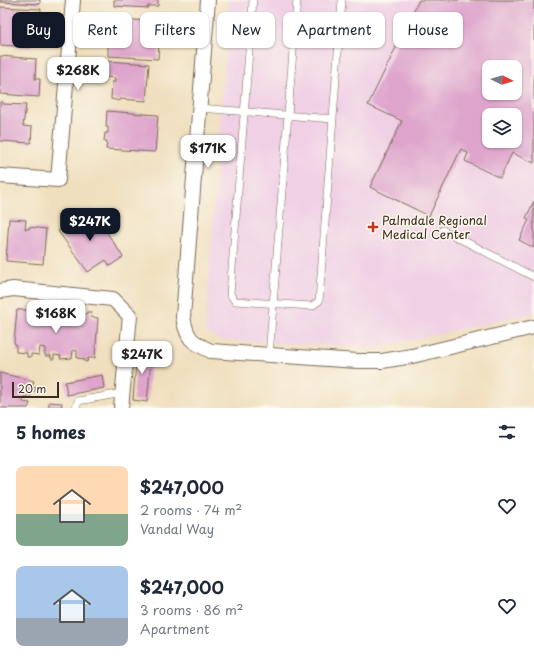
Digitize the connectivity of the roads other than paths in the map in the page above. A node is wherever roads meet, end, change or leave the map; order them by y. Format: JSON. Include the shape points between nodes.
{"nodes":[{"id":1,"x":72,"y":0,"type":"edge"},
{"id":2,"x":208,"y":0,"type":"edge"},
{"id":3,"x":253,"y":0,"type":"edge"},
{"id":4,"x":297,"y":0,"type":"edge"},
{"id":5,"x":342,"y":0,"type":"edge"},
{"id":6,"x":200,"y":108,"type":"junction"},
{"id":7,"x":245,"y":111,"type":"junction"},
{"id":8,"x":287,"y":115,"type":"junction"},
{"id":9,"x":332,"y":119,"type":"junction"},
{"id":10,"x":0,"y":176,"type":"edge"},
{"id":11,"x":443,"y":230,"type":"dead end"},
{"id":12,"x":534,"y":277,"type":"edge"},
{"id":13,"x":0,"y":291,"type":"edge"},
{"id":14,"x":274,"y":304,"type":"junction"},
{"id":15,"x":534,"y":327,"type":"edge"},
{"id":16,"x":269,"y":356,"type":"junction"},
{"id":17,"x":122,"y":393,"type":"junction"},
{"id":18,"x":76,"y":408,"type":"edge"},
{"id":19,"x":121,"y":408,"type":"edge"}],
"edges":[{"from":1,"to":10,"type":"street","via":[[58,180]]},
{"from":2,"to":6,"type":"street"},
{"from":3,"to":7,"type":"lane"},
{"from":4,"to":8,"type":"lane"},
{"from":5,"to":9,"type":"lane"},
{"from":6,"to":7,"type":"lane"},
{"from":6,"to":16,"type":"street","via":[[183,317],[186,333],[194,344],[212,351]]},
{"from":7,"to":8,"type":"lane"},
{"from":7,"to":14,"type":"lane","via":[[230,294],[235,301]]},
{"from":8,"to":9,"type":"lane"},
{"from":8,"to":14,"type":"lane"},
{"from":9,"to":14,"type":"lane","via":[[319,301],[312,306]]},
{"from":11,"to":12,"type":"lane"},
{"from":13,"to":17,"type":"street","via":[[13,289],[113,299],[130,316]]},
{"from":14,"to":16,"type":"lane"},
{"from":15,"to":16,"type":"street","via":[[382,361]]},
{"from":17,"to":18,"type":"lane","via":[[78,401]]},
{"from":17,"to":19,"type":"street"}]}
